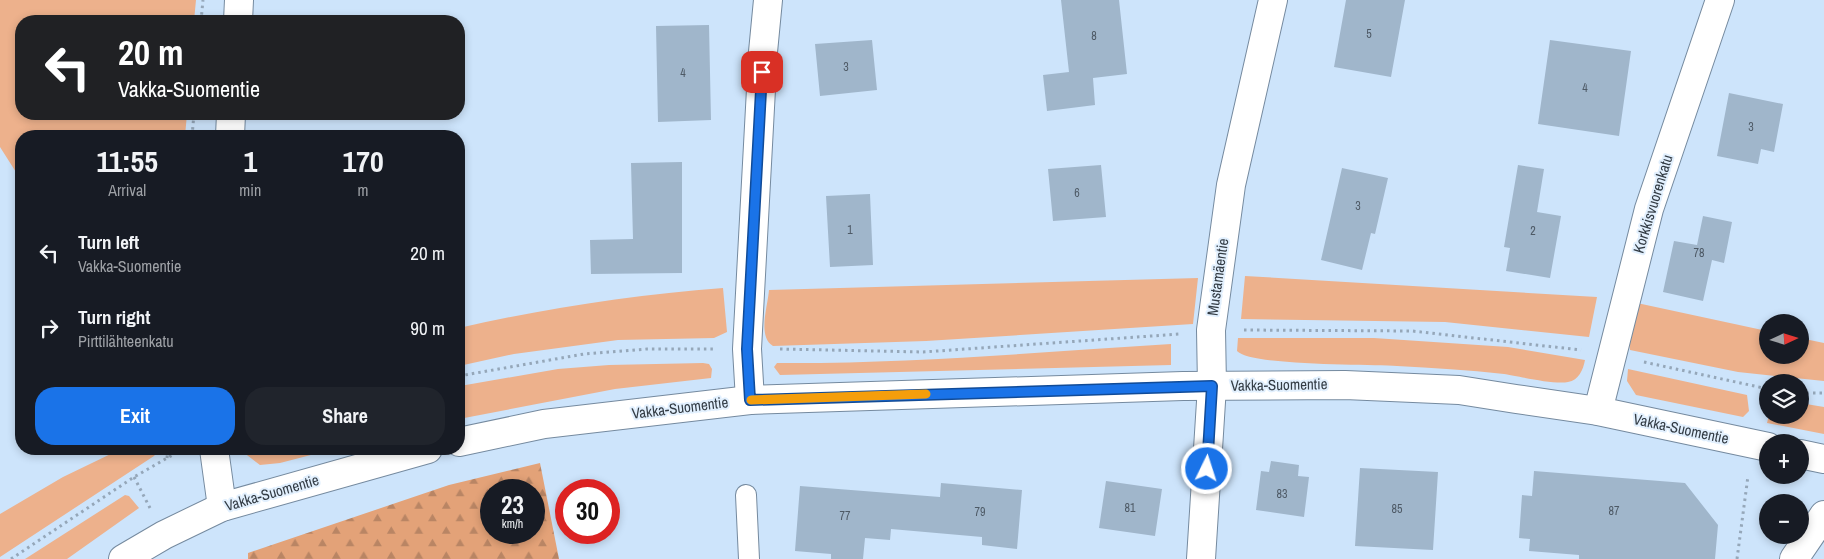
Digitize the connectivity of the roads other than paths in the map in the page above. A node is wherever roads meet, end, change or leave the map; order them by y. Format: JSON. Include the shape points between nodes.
{"nodes":[{"id":1,"x":239,"y":0,"type":"edge"},
{"id":2,"x":768,"y":0,"type":"edge"},
{"id":3,"x":1272,"y":0,"type":"edge"},
{"id":4,"x":1720,"y":0,"type":"edge"},
{"id":5,"x":238,"y":15,"type":"edge"},
{"id":6,"x":1212,"y":386,"type":"junction"},
{"id":7,"x":750,"y":400,"type":"junction"},
{"id":8,"x":1598,"y":411,"type":"junction"},
{"id":9,"x":465,"y":441,"type":"edge"},
{"id":10,"x":1759,"y":445,"type":"edge"},
{"id":11,"x":215,"y":455,"type":"edge"},
{"id":12,"x":407,"y":455,"type":"edge"},
{"id":13,"x":1809,"y":456,"type":"edge"},
{"id":14,"x":1824,"y":459,"type":"edge"},
{"id":15,"x":746,"y":495,"type":"dead end"},
{"id":16,"x":222,"y":507,"type":"junction"},
{"id":17,"x":1824,"y":515,"type":"edge"},
{"id":18,"x":124,"y":559,"type":"edge"},
{"id":19,"x":749,"y":559,"type":"edge"},
{"id":20,"x":1201,"y":559,"type":"edge"},
{"id":21,"x":1794,"y":559,"type":"edge"}],
"edges":[{"from":1,"to":5,"type":"street"},
{"from":2,"to":7,"type":"street","via":[[747,349]]},
{"from":3,"to":6,"type":"street","name":"Mustamäentie","via":[[1231,185],[1210,330]]},
{"from":4,"to":8,"type":"street","name":"Korkkisvuorenkatu","via":[[1649,209]]},
{"from":6,"to":7,"type":"street","name":"Vakka-Suomentie"},
{"from":6,"to":8,"type":"street","name":"Vakka-Suomentie","via":[[1345,385],[1459,390]]},
{"from":6,"to":20,"type":"street","name":"Mustamäentie"},
{"from":7,"to":9,"type":"street","name":"Vakka-Suomentie","via":[[544,424]]},
{"from":8,"to":10,"type":"street","name":"Vakka-Suomentie"},
{"from":11,"to":16,"type":"street"},
{"from":12,"to":16,"type":"street","name":"Vakka-Suomentie"},
{"from":13,"to":14,"type":"street"},
{"from":15,"to":19,"type":"lane"},
{"from":16,"to":18,"type":"street","name":"Vakka-Suomentie"},
{"from":17,"to":21,"type":"street"}]}
